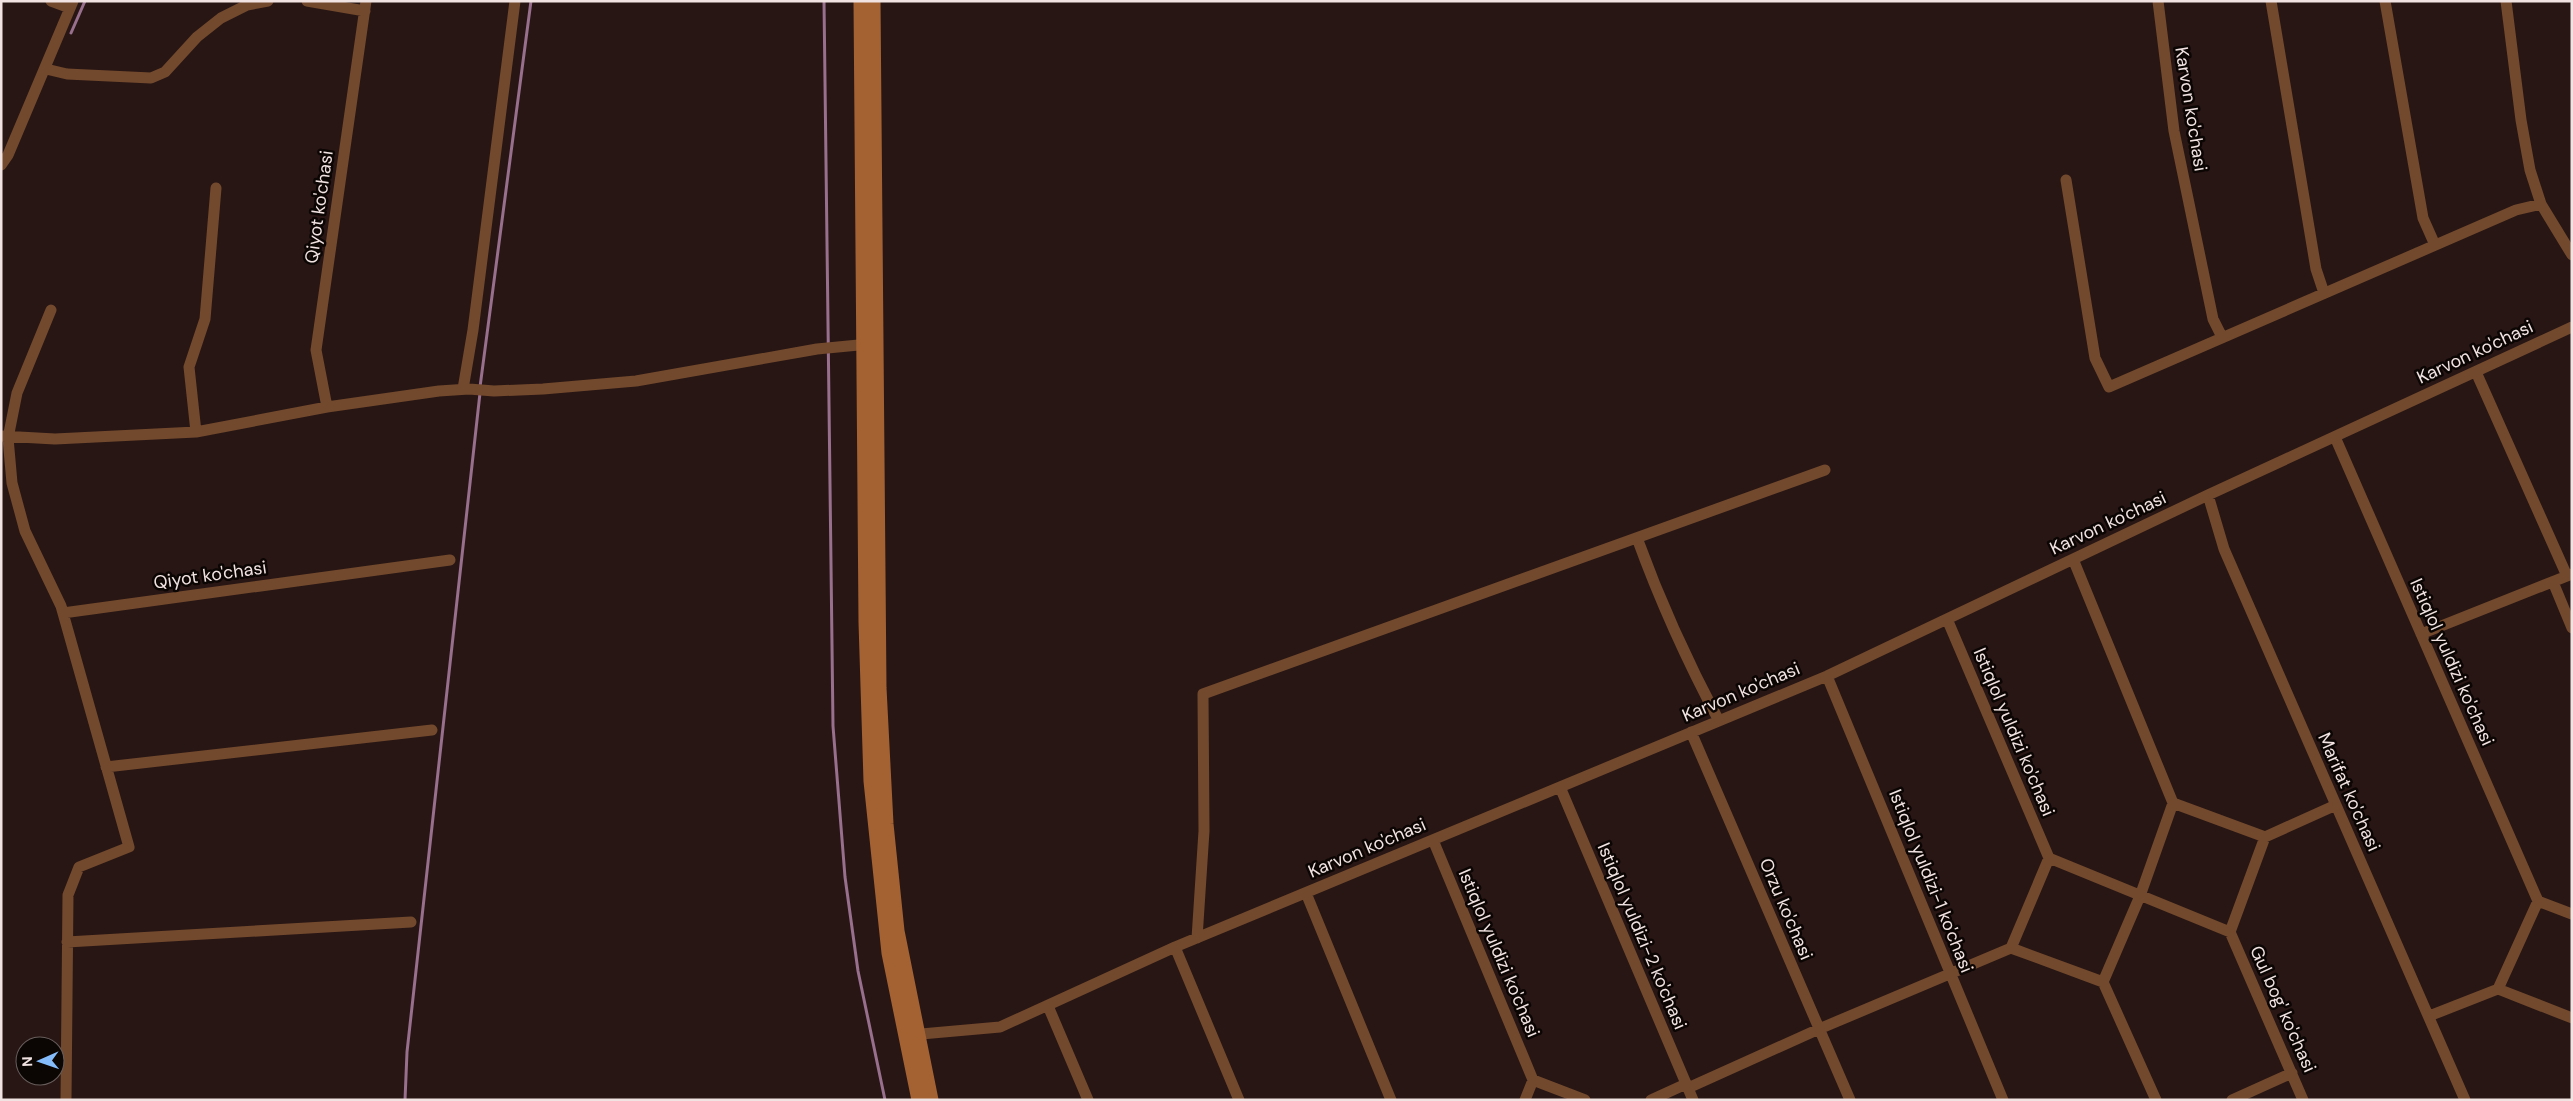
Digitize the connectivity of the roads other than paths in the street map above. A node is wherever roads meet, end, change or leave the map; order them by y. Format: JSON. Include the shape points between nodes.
{"nodes":[{"id":1,"x":51,"y":1,"type":"edge"},
{"id":2,"x":268,"y":1,"type":"edge"},
{"id":3,"x":308,"y":1,"type":"edge"},
{"id":4,"x":515,"y":1,"type":"edge"},
{"id":5,"x":861,"y":1,"type":"edge"},
{"id":6,"x":873,"y":1,"type":"edge"},
{"id":7,"x":2158,"y":1,"type":"edge"},
{"id":8,"x":2271,"y":1,"type":"edge"},
{"id":9,"x":2385,"y":1,"type":"edge"},
{"id":10,"x":2506,"y":1,"type":"edge"},
{"id":11,"x":71,"y":5,"type":"edge"},
{"id":12,"x":365,"y":6,"type":"edge"},
{"id":13,"x":46,"y":69,"type":"junction"},
{"id":14,"x":1,"y":165,"type":"edge"},
{"id":15,"x":2066,"y":180,"type":"dead end"},
{"id":16,"x":216,"y":188,"type":"dead end"},
{"id":17,"x":2541,"y":204,"type":"junction"},
{"id":18,"x":2435,"y":245,"type":"junction"},
{"id":19,"x":2572,"y":255,"type":"edge"},
{"id":20,"x":2324,"y":293,"type":"junction"},
{"id":21,"x":51,"y":310,"type":"dead end"},
{"id":22,"x":2572,"y":327,"type":"edge"},
{"id":23,"x":2222,"y":337,"type":"junction"},
{"id":24,"x":870,"y":344,"type":"junction"},
{"id":25,"x":2476,"y":372,"type":"junction"},
{"id":26,"x":466,"y":389,"type":"junction"},
{"id":27,"x":328,"y":407,"type":"junction"},
{"id":28,"x":196,"y":432,"type":"junction"},
{"id":29,"x":5,"y":437,"type":"edge"},
{"id":30,"x":2335,"y":437,"type":"junction"},
{"id":31,"x":1825,"y":470,"type":"dead end"},
{"id":32,"x":2208,"y":495,"type":"junction"},
{"id":33,"x":1637,"y":538,"type":"junction"},
{"id":34,"x":2073,"y":559,"type":"junction"},
{"id":35,"x":450,"y":560,"type":"dead end"},
{"id":36,"x":2569,"y":575,"type":"edge"},
{"id":37,"x":2553,"y":582,"type":"junction"},
{"id":38,"x":63,"y":613,"type":"junction"},
{"id":39,"x":1947,"y":619,"type":"junction"},
{"id":40,"x":2572,"y":628,"type":"edge"},
{"id":41,"x":2421,"y":634,"type":"junction"},
{"id":42,"x":1827,"y":676,"type":"junction"},
{"id":43,"x":1719,"y":720,"type":"junction"},
{"id":44,"x":432,"y":730,"type":"dead end"},
{"id":45,"x":1691,"y":732,"type":"junction"},
{"id":46,"x":106,"y":767,"type":"junction"},
{"id":47,"x":1560,"y":787,"type":"junction"},
{"id":48,"x":2173,"y":803,"type":"junction"},
{"id":49,"x":2336,"y":805,"type":"junction"},
{"id":50,"x":2265,"y":837,"type":"junction"},
{"id":51,"x":1433,"y":840,"type":"junction"},
{"id":52,"x":2049,"y":858,"type":"junction"},
{"id":53,"x":1306,"y":892,"type":"junction"},
{"id":54,"x":2140,"y":896,"type":"junction"},
{"id":55,"x":2538,"y":901,"type":"junction"},
{"id":56,"x":2572,"y":914,"type":"edge"},
{"id":57,"x":411,"y":922,"type":"dead end"},
{"id":58,"x":2230,"y":932,"type":"junction"},
{"id":59,"x":1197,"y":938,"type":"junction"},
{"id":60,"x":67,"y":942,"type":"junction"},
{"id":61,"x":1175,"y":947,"type":"junction"},
{"id":62,"x":2011,"y":948,"type":"junction"},
{"id":63,"x":1950,"y":974,"type":"junction"},
{"id":64,"x":2103,"y":982,"type":"junction"},
{"id":65,"x":2498,"y":989,"type":"junction"},
{"id":66,"x":1048,"y":1006,"type":"junction"},
{"id":67,"x":2429,"y":1016,"type":"junction"},
{"id":68,"x":2572,"y":1018,"type":"edge"},
{"id":69,"x":1819,"y":1029,"type":"junction"},
{"id":70,"x":911,"y":1035,"type":"junction"},
{"id":71,"x":2292,"y":1073,"type":"junction"},
{"id":72,"x":1533,"y":1080,"type":"junction"},
{"id":73,"x":1687,"y":1086,"type":"junction"},
{"id":74,"x":66,"y":1100,"type":"edge"},
{"id":75,"x":919,"y":1100,"type":"edge"},
{"id":76,"x":931,"y":1100,"type":"edge"},
{"id":77,"x":1088,"y":1100,"type":"edge"},
{"id":78,"x":1240,"y":1100,"type":"edge"},
{"id":79,"x":1391,"y":1100,"type":"edge"},
{"id":80,"x":1525,"y":1100,"type":"edge"},
{"id":81,"x":1584,"y":1100,"type":"edge"},
{"id":82,"x":1651,"y":1100,"type":"edge"},
{"id":83,"x":1693,"y":1100,"type":"edge"},
{"id":84,"x":1850,"y":1100,"type":"edge"},
{"id":85,"x":2003,"y":1100,"type":"edge"},
{"id":86,"x":2156,"y":1100,"type":"edge"},
{"id":87,"x":2232,"y":1100,"type":"edge"},
{"id":88,"x":2304,"y":1100,"type":"edge"},
{"id":89,"x":2465,"y":1100,"type":"edge"}],
"edges":[{"from":1,"to":11,"type":"street"},
{"from":2,"to":13,"type":"street","via":[[247,5],[221,18],[197,37],[165,72],[150,78],[67,74]]},
{"from":3,"to":12,"type":"street","name":"Qiyot ko'chasi"},
{"from":4,"to":26,"type":"street"},
{"from":5,"to":24,"type":"main road"},
{"from":6,"to":24,"type":"main road"},
{"from":7,"to":23,"type":"street","name":"Karvon ko'chasi","via":[[2174,132],[2213,319]]},
{"from":8,"to":20,"type":"street","via":[[2316,269]]},
{"from":9,"to":18,"type":"street","via":[[2423,218]]},
{"from":10,"to":17,"type":"street","via":[[2521,120],[2530,170]]},
{"from":11,"to":13,"type":"street"},
{"from":12,"to":27,"type":"street","name":"Qiyot ko'chasi","via":[[316,350]]},
{"from":13,"to":14,"type":"street"},
{"from":15,"to":23,"type":"street","via":[[2095,358],[2109,387]]},
{"from":16,"to":28,"type":"street","via":[[205,319],[189,367]]},
{"from":17,"to":18,"type":"street","via":[[2516,210]]},
{"from":17,"to":19,"type":"street"},
{"from":18,"to":20,"type":"street"},
{"from":20,"to":23,"type":"street"},
{"from":21,"to":29,"type":"street","via":[[17,393]]},
{"from":22,"to":25,"type":"street","name":"Karvon ko'chasi"},
{"from":24,"to":26,"type":"street","via":[[817,349],[636,381],[494,391]]},
{"from":24,"to":70,"type":"main road","via":[[886,824]]},
{"from":25,"to":30,"type":"street","name":"Karvon ko'chasi"},
{"from":25,"to":36,"type":"street"},
{"from":26,"to":27,"type":"street"},
{"from":27,"to":28,"type":"street"},
{"from":28,"to":29,"type":"street","via":[[55,440]]},
{"from":29,"to":38,"type":"street","via":[[12,483],[25,531]]},
{"from":30,"to":32,"type":"street","name":"Karvon ko'chasi"},
{"from":30,"to":41,"type":"street","name":"Istiqlol yuldizi ko'chasi"},
{"from":31,"to":33,"type":"street"},
{"from":32,"to":34,"type":"street","name":"Karvon ko'chasi"},
{"from":32,"to":49,"type":"street","name":"Marifat ko'chasi","via":[[2224,549]]},
{"from":33,"to":43,"type":"street","via":[[1661,606]]},
{"from":33,"to":59,"type":"street","via":[[1203,694],[1204,831]]},
{"from":34,"to":39,"type":"street","name":"Karvon ko'chasi"},
{"from":34,"to":48,"type":"street"},
{"from":35,"to":38,"type":"street","name":"Qiyot ko'chasi"},
{"from":36,"to":37,"type":"street"},
{"from":37,"to":40,"type":"street"},
{"from":37,"to":41,"type":"street"},
{"from":38,"to":46,"type":"street"},
{"from":39,"to":42,"type":"street","name":"Karvon ko'chasi"},
{"from":39,"to":52,"type":"street","name":"Istiqlol yuldizi ko'chasi"},
{"from":41,"to":55,"type":"street","name":"Istiqlol yuldizi ko'chasi"},
{"from":42,"to":43,"type":"street","name":"Karvon ko'chasi"},
{"from":42,"to":63,"type":"street","name":"Istiqlol yuldizi-1 ko'chasi"},
{"from":43,"to":45,"type":"street","name":"Karvon ko'chasi"},
{"from":44,"to":46,"type":"street"},
{"from":45,"to":47,"type":"street","name":"Karvon ko'chasi"},
{"from":45,"to":69,"type":"street","name":"Orzu ko'chasi"},
{"from":46,"to":60,"type":"street","via":[[129,847],[79,867],[68,895]]},
{"from":47,"to":51,"type":"street","name":"Karvon ko'chasi"},
{"from":47,"to":73,"type":"street","name":"Istiqlol yuldizi-2 ko'chasi"},
{"from":48,"to":50,"type":"street"},
{"from":48,"to":54,"type":"street"},
{"from":49,"to":50,"type":"street"},
{"from":49,"to":67,"type":"street","name":"Marifat ko'chasi"},
{"from":50,"to":58,"type":"street"},
{"from":51,"to":53,"type":"street","name":"Karvon ko'chasi"},
{"from":51,"to":72,"type":"street","name":"Istiqlol yuldizi ko'chasi"},
{"from":52,"to":54,"type":"street"},
{"from":52,"to":62,"type":"street"},
{"from":53,"to":59,"type":"street","name":"Karvon ko'chasi"},
{"from":53,"to":79,"type":"street"},
{"from":54,"to":58,"type":"street"},
{"from":54,"to":64,"type":"street"},
{"from":55,"to":56,"type":"street"},
{"from":55,"to":65,"type":"street"},
{"from":57,"to":60,"type":"street"},
{"from":58,"to":71,"type":"street","name":"Gul bog' ko'chasi"},
{"from":59,"to":61,"type":"street","name":"Karvon ko'chasi"},
{"from":60,"to":74,"type":"street"},
{"from":61,"to":66,"type":"street","name":"Karvon ko'chasi"},
{"from":61,"to":78,"type":"street"},
{"from":62,"to":63,"type":"street"},
{"from":62,"to":64,"type":"street"},
{"from":63,"to":69,"type":"street"},
{"from":63,"to":85,"type":"street","name":"Istiqlol yuldizi-1 ko'chasi"},
{"from":64,"to":86,"type":"street"},
{"from":65,"to":67,"type":"street"},
{"from":65,"to":68,"type":"street"},
{"from":66,"to":70,"type":"street","name":"Karvon ko'chasi","via":[[1000,1027]]},
{"from":66,"to":77,"type":"street"},
{"from":67,"to":89,"type":"street","name":"Marifat ko'chasi"},
{"from":69,"to":73,"type":"street"},
{"from":69,"to":84,"type":"street","name":"Orzu ko'chasi"},
{"from":70,"to":75,"type":"main road"},
{"from":70,"to":76,"type":"main road"},
{"from":71,"to":87,"type":"street"},
{"from":71,"to":88,"type":"street","name":"Gul bog' ko'chasi"},
{"from":72,"to":80,"type":"street"},
{"from":72,"to":81,"type":"street"},
{"from":73,"to":82,"type":"street"},
{"from":73,"to":83,"type":"street","name":"Istiqlol yuldizi-2 ko'chasi"}]}
